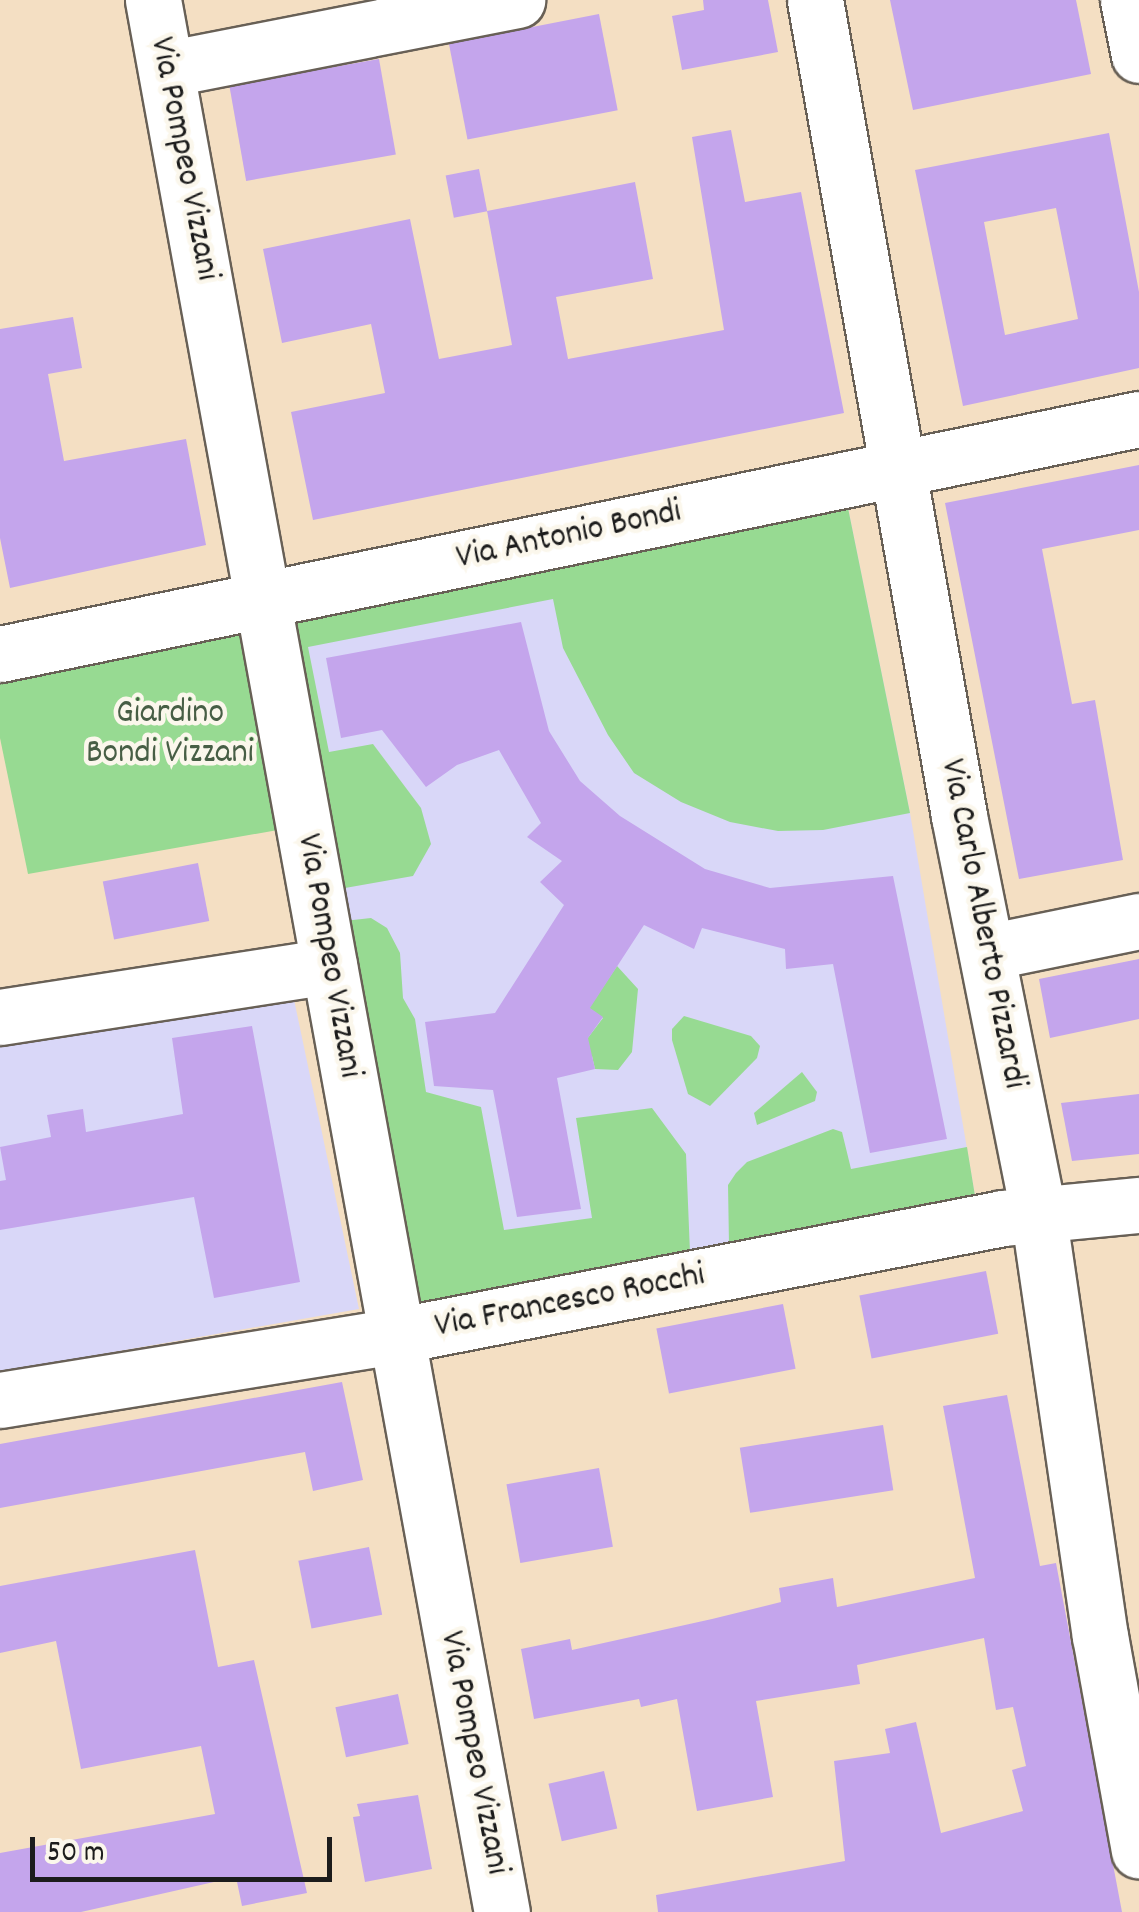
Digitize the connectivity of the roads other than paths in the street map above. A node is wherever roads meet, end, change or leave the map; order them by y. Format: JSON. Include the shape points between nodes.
{"nodes":[{"id":1,"x":153,"y":0,"type":"edge"},
{"id":2,"x":517,"y":0,"type":"edge"},
{"id":3,"x":815,"y":0,"type":"edge"},
{"id":4,"x":1128,"y":0,"type":"edge"},
{"id":5,"x":1139,"y":54,"type":"edge"},
{"id":6,"x":166,"y":69,"type":"junction"},
{"id":7,"x":1139,"y":419,"type":"edge"},
{"id":8,"x":896,"y":467,"type":"junction"},
{"id":9,"x":265,"y":599,"type":"junction"},
{"id":10,"x":0,"y":654,"type":"edge"},
{"id":11,"x":1139,"y":921,"type":"edge"},
{"id":12,"x":988,"y":952,"type":"junction"},
{"id":13,"x":329,"y":966,"type":"junction"},
{"id":14,"x":0,"y":1017,"type":"edge"},
{"id":15,"x":1139,"y":1205,"type":"edge"},
{"id":16,"x":1038,"y":1212,"type":"junction"},
{"id":17,"x":395,"y":1336,"type":"junction"},
{"id":18,"x":0,"y":1400,"type":"edge"},
{"id":19,"x":1139,"y":1850,"type":"edge"},
{"id":20,"x":502,"y":1912,"type":"edge"}],
"edges":[{"from":1,"to":6,"type":"street","name":"Via Pompeo Vizzani"},
{"from":2,"to":6,"type":"street"},
{"from":3,"to":8,"type":"street","name":"Via Carlo Alberto Pizzardi"},
{"from":4,"to":5,"type":"street"},
{"from":6,"to":9,"type":"street","name":"Via Pompeo Vizzani"},
{"from":7,"to":8,"type":"street","name":"Via Antonio Bondi"},
{"from":8,"to":9,"type":"street","name":"Via Antonio Bondi"},
{"from":8,"to":12,"type":"street","name":"Via Carlo Alberto Pizzardi"},
{"from":9,"to":10,"type":"street","name":"Via Antonio Bondi"},
{"from":9,"to":13,"type":"street","name":"Via Pompeo Vizzani"},
{"from":11,"to":12,"type":"street"},
{"from":12,"to":16,"type":"street","name":"Via Carlo Alberto Pizzardi"},
{"from":13,"to":14,"type":"street"},
{"from":13,"to":17,"type":"street","name":"Via Pompeo Vizzani"},
{"from":15,"to":16,"type":"street","name":"Via Francesco Rocchi"},
{"from":16,"to":17,"type":"street","name":"Via Francesco Rocchi"},
{"from":16,"to":19,"type":"street","name":"Via Carlo Alberto Pizzardi","via":[[1100,1636]]},
{"from":17,"to":18,"type":"street","name":"Via Francesco Rocchi"},
{"from":17,"to":20,"type":"street","name":"Via Pompeo Vizzani"}]}
